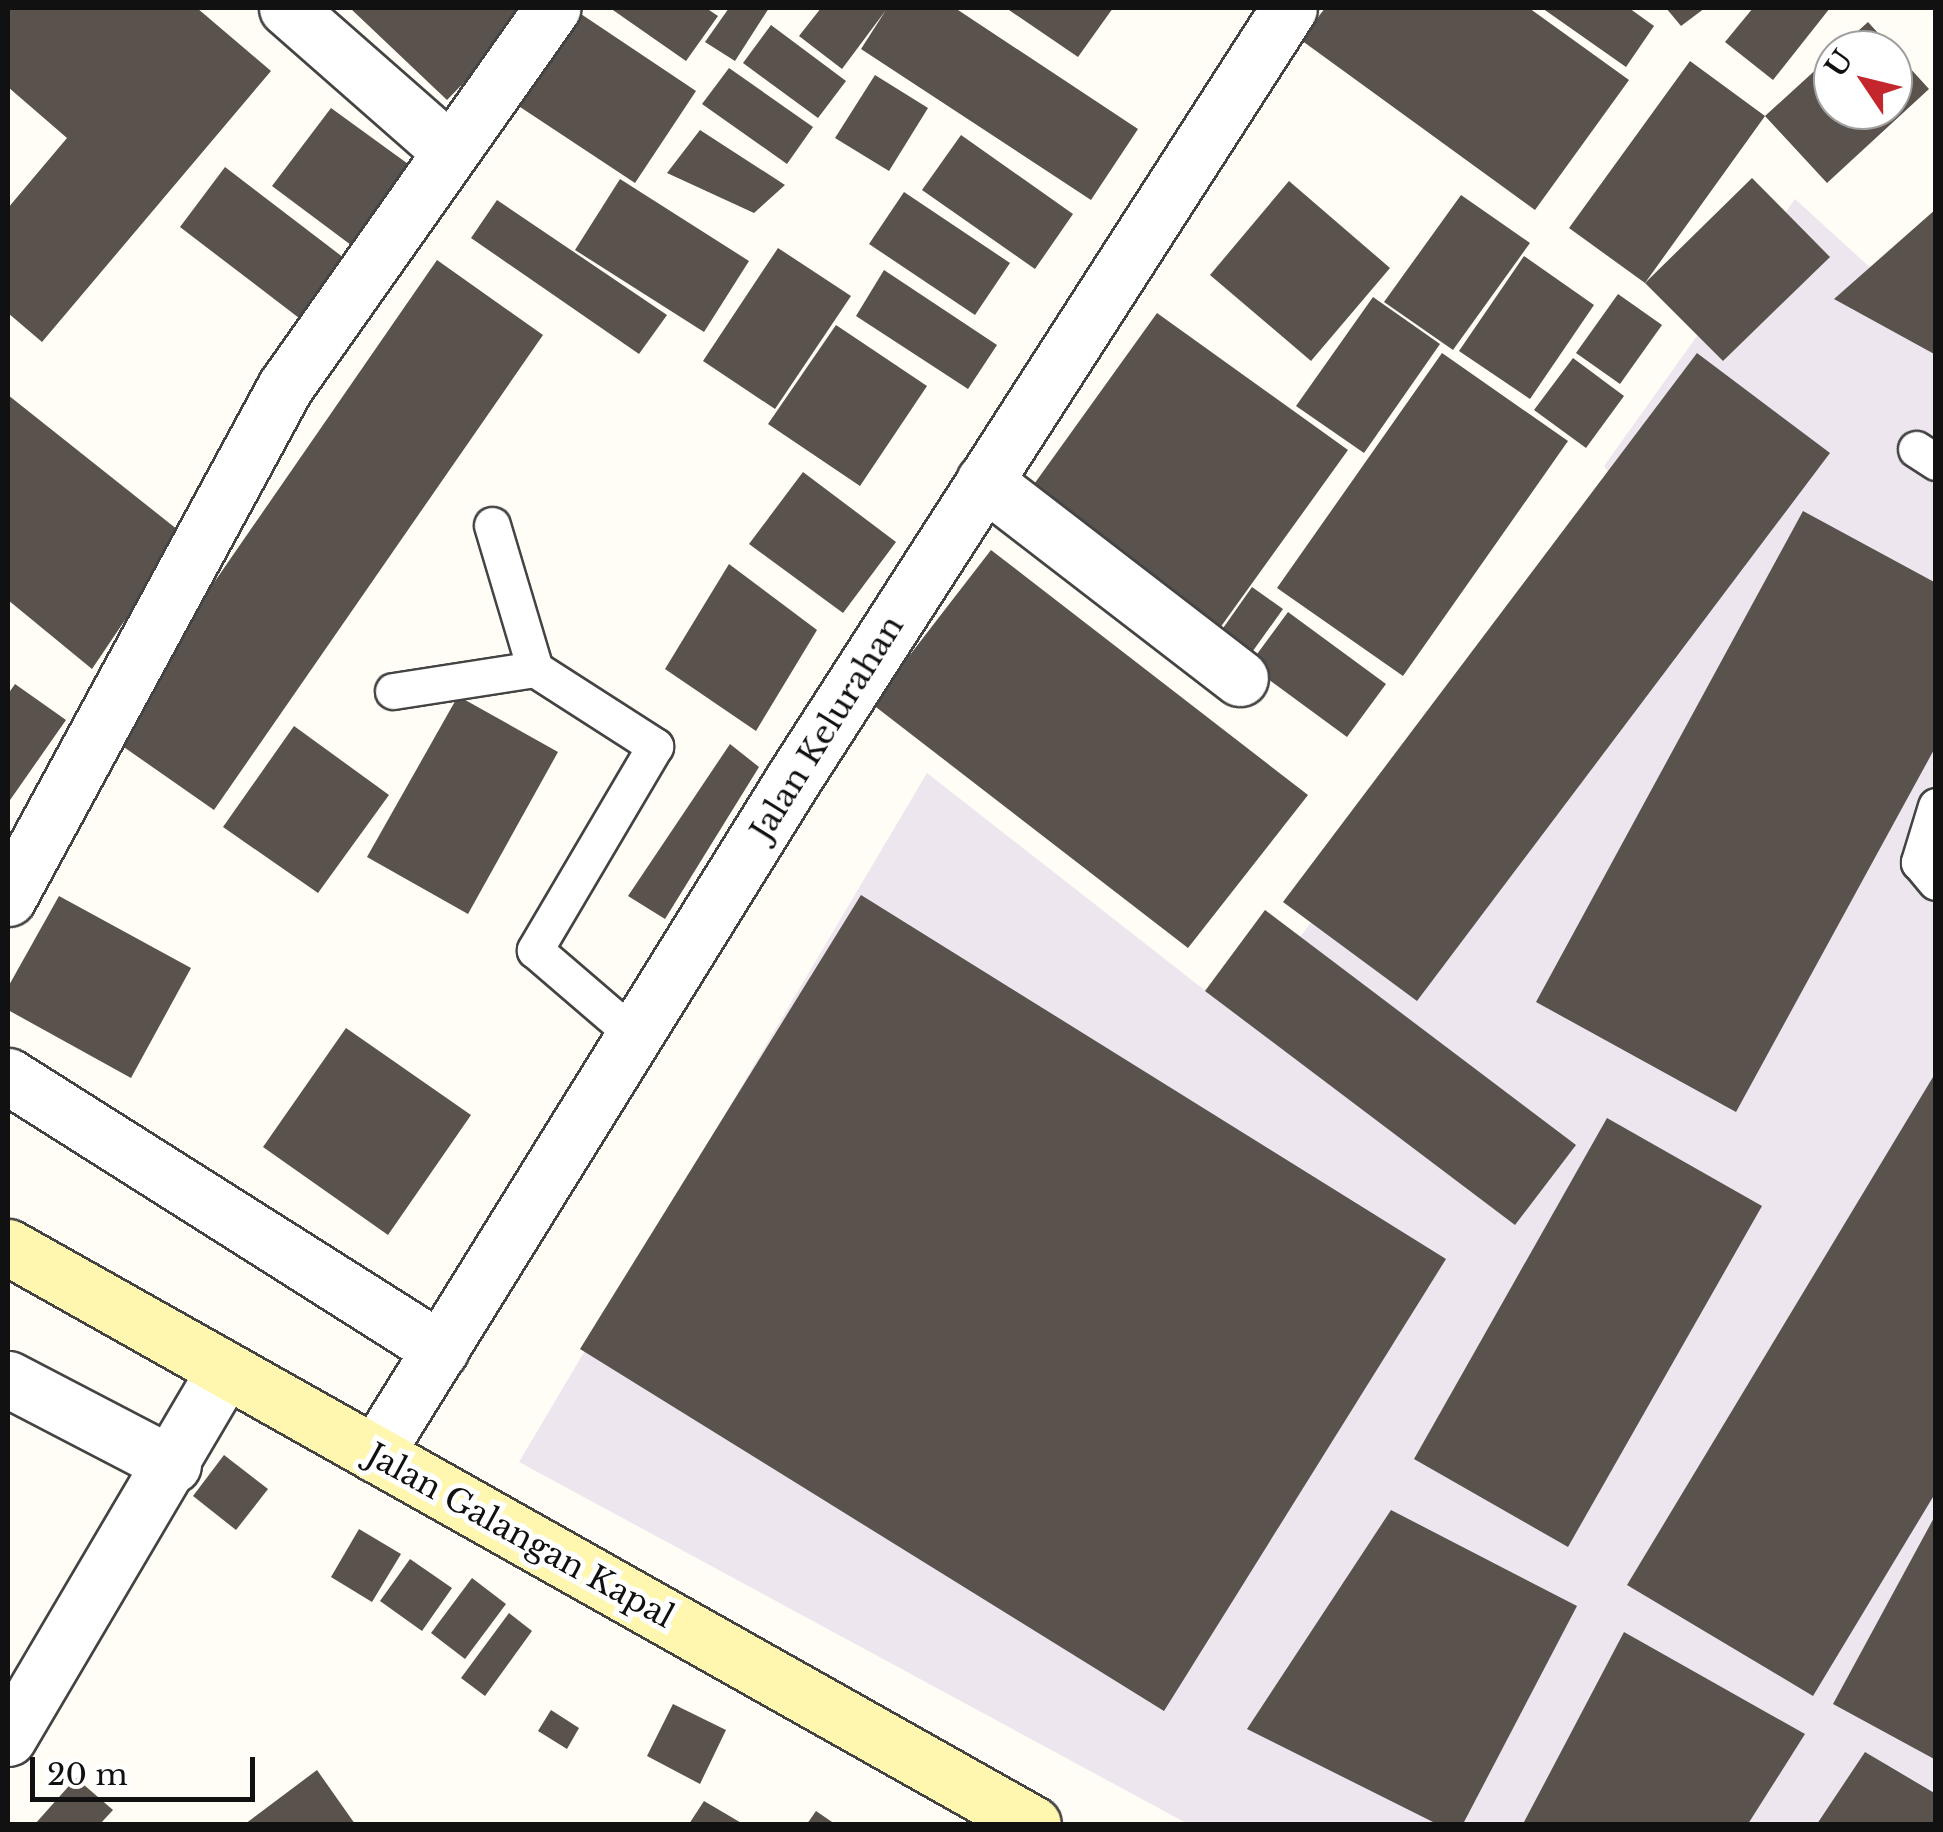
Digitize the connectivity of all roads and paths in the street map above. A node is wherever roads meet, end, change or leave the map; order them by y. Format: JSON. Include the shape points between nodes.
{"nodes":[{"id":1,"x":287,"y":8,"type":"edge"},
{"id":2,"x":552,"y":8,"type":"edge"},
{"id":3,"x":1289,"y":8,"type":"edge"},
{"id":4,"x":450,"y":152,"type":"junction"},
{"id":5,"x":984,"y":481,"type":"junction"},
{"id":6,"x":492,"y":525,"type":"dead end"},
{"id":7,"x":535,"y":669,"type":"junction"},
{"id":8,"x":1240,"y":678,"type":"dead end"},
{"id":9,"x":393,"y":692,"type":"dead end"},
{"id":10,"x":1936,"y":806,"type":"edge"},
{"id":11,"x":1936,"y":882,"type":"edge"},
{"id":12,"x":8,"y":898,"type":"edge"},
{"id":13,"x":636,"y":1036,"type":"junction"},
{"id":14,"x":8,"y":1076,"type":"edge"},
{"id":15,"x":8,"y":1247,"type":"edge"},
{"id":16,"x":442,"y":1350,"type":"junction"},
{"id":17,"x":224,"y":1371,"type":"junction"},
{"id":18,"x":8,"y":1378,"type":"edge"},
{"id":19,"x":375,"y":1454,"type":"junction"},
{"id":20,"x":173,"y":1465,"type":"junction"},
{"id":21,"x":8,"y":1738,"type":"edge"},
{"id":22,"x":1033,"y":1824,"type":"edge"}],
"edges":[{"from":1,"to":4,"type":"street"},
{"from":2,"to":4,"type":"street"},
{"from":3,"to":5,"type":"street","name":"Jalan Kelurahan"},
{"from":4,"to":12,"type":"street","via":[[286,387]]},
{"from":5,"to":8,"type":"street"},
{"from":5,"to":13,"type":"street","name":"Jalan Kelurahan"},
{"from":6,"to":7,"type":"lane"},
{"from":7,"to":9,"type":"lane"},
{"from":7,"to":13,"type":"lane","via":[[655,746],[535,950]]},
{"from":10,"to":11,"type":"lane","via":[[1919,862]]},
{"from":13,"to":16,"type":"street","name":"Jalan Kelurahan"},
{"from":14,"to":16,"type":"street"},
{"from":15,"to":17,"type":"main road","name":"Jalan Galangan Kapal"},
{"from":16,"to":19,"type":"street","name":"Jalan Kelurahan"},
{"from":17,"to":19,"type":"main road","name":"Jalan Galangan Kapal"},
{"from":17,"to":20,"type":"street"},
{"from":18,"to":20,"type":"street"},
{"from":19,"to":22,"type":"main road","name":"Jalan Galangan Kapal"},
{"from":20,"to":21,"type":"street"}]}
